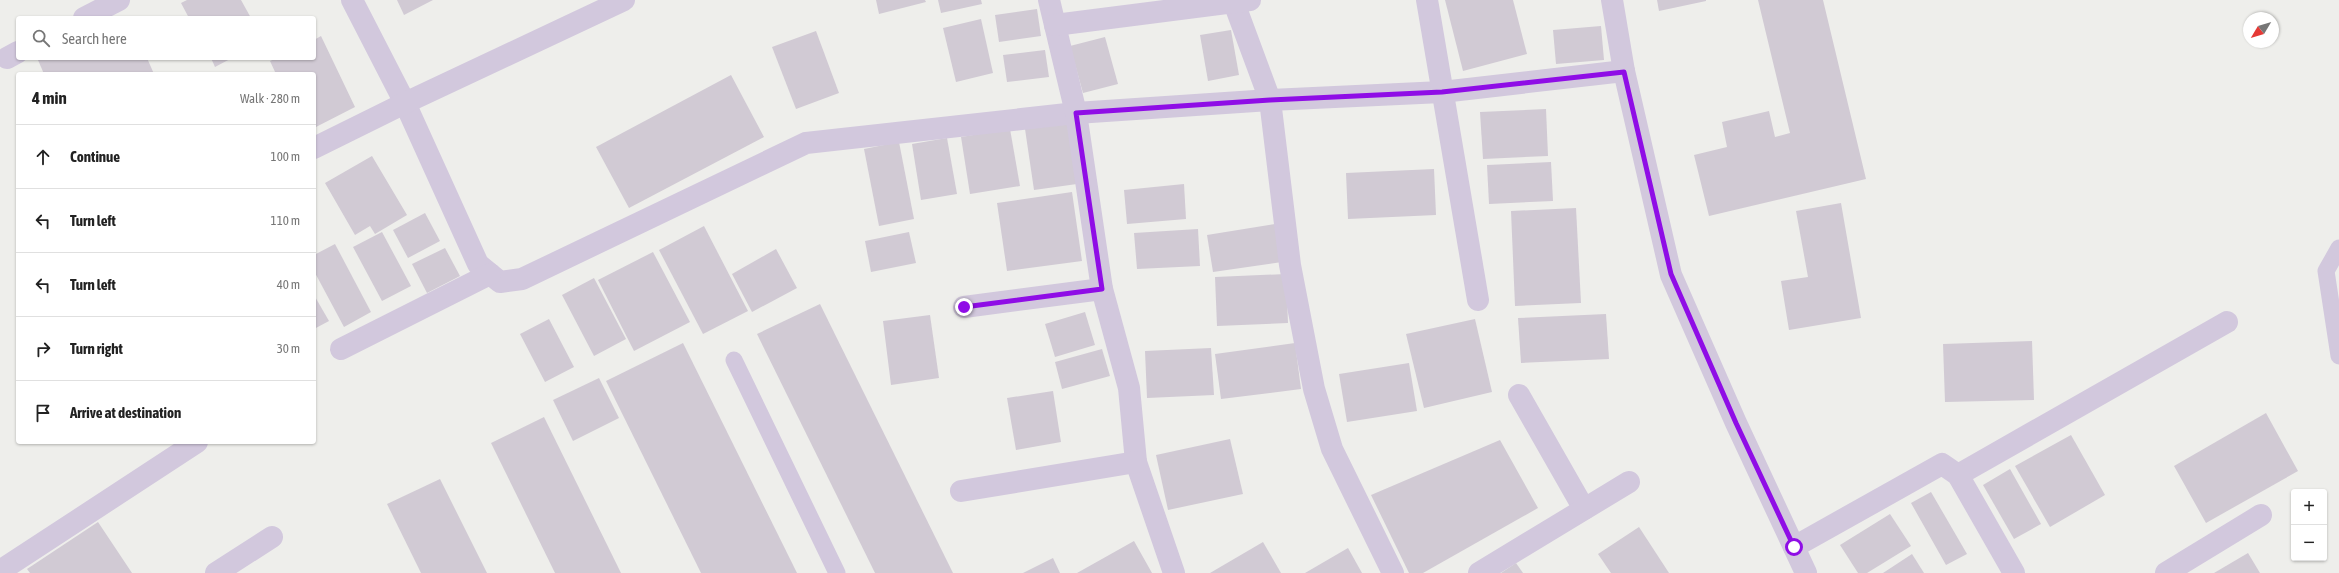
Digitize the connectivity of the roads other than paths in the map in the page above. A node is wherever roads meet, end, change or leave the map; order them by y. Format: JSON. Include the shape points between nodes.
{"nodes":[{"id":1,"x":119,"y":0,"type":"edge"},
{"id":2,"x":352,"y":0,"type":"edge"},
{"id":3,"x":624,"y":0,"type":"edge"},
{"id":4,"x":1048,"y":0,"type":"edge"},
{"id":5,"x":1427,"y":0,"type":"edge"},
{"id":6,"x":1612,"y":0,"type":"edge"},
{"id":7,"x":1239,"y":1,"type":"edge"},
{"id":8,"x":88,"y":16,"type":"edge"},
{"id":9,"x":1055,"y":25,"type":"junction"},
{"id":10,"x":1624,"y":72,"type":"junction"},
{"id":11,"x":1442,"y":92,"type":"junction"},
{"id":12,"x":1270,"y":100,"type":"junction"},
{"id":13,"x":405,"y":102,"type":"junction"},
{"id":14,"x":1076,"y":113,"type":"junction"},
{"id":15,"x":316,"y":147,"type":"edge"},
{"id":16,"x":2339,"y":248,"type":"edge"},
{"id":17,"x":490,"y":274,"type":"junction"},
{"id":18,"x":1102,"y":289,"type":"junction"},
{"id":19,"x":1478,"y":300,"type":"dead end"},
{"id":20,"x":964,"y":307,"type":"dead end"},
{"id":21,"x":2227,"y":322,"type":"dead end"},
{"id":22,"x":341,"y":349,"type":"dead end"},
{"id":23,"x":2339,"y":356,"type":"edge"},
{"id":24,"x":734,"y":360,"type":"dead end"},
{"id":25,"x":1519,"y":394,"type":"dead end"},
{"id":26,"x":194,"y":444,"type":"edge"},
{"id":27,"x":1136,"y":462,"type":"junction"},
{"id":28,"x":1958,"y":475,"type":"junction"},
{"id":29,"x":1629,"y":482,"type":"dead end"},
{"id":30,"x":961,"y":491,"type":"dead end"},
{"id":31,"x":1584,"y":509,"type":"junction"},
{"id":32,"x":2261,"y":515,"type":"dead end"},
{"id":33,"x":272,"y":537,"type":"dead end"},
{"id":34,"x":1794,"y":547,"type":"junction"},
{"id":35,"x":0,"y":570,"type":"edge"},
{"id":36,"x":216,"y":573,"type":"edge"},
{"id":37,"x":837,"y":573,"type":"edge"},
{"id":38,"x":1174,"y":573,"type":"edge"},
{"id":39,"x":1393,"y":573,"type":"edge"},
{"id":40,"x":1479,"y":573,"type":"edge"},
{"id":41,"x":1806,"y":573,"type":"edge"},
{"id":42,"x":2014,"y":573,"type":"edge"},
{"id":43,"x":2166,"y":573,"type":"edge"}],
"edges":[{"from":1,"to":8,"type":"street"},
{"from":2,"to":13,"type":"street"},
{"from":3,"to":13,"type":"street"},
{"from":4,"to":9,"type":"street"},
{"from":5,"to":11,"type":"street"},
{"from":6,"to":10,"type":"street"},
{"from":7,"to":9,"type":"street"},
{"from":7,"to":12,"type":"street"},
{"from":9,"to":14,"type":"street"},
{"from":10,"to":11,"type":"street"},
{"from":10,"to":34,"type":"street","via":[[1671,274]]},
{"from":11,"to":12,"type":"street"},
{"from":11,"to":19,"type":"street"},
{"from":12,"to":14,"type":"street"},
{"from":12,"to":39,"type":"street","via":[[1290,265],[1314,389],[1332,449]]},
{"from":13,"to":15,"type":"street"},
{"from":13,"to":17,"type":"street","via":[[478,264]]},
{"from":14,"to":17,"type":"street","via":[[806,143],[522,279],[500,282]]},
{"from":14,"to":18,"type":"street"},
{"from":16,"to":23,"type":"lane","via":[[2326,271]]},
{"from":17,"to":22,"type":"street"},
{"from":18,"to":20,"type":"street"},
{"from":18,"to":27,"type":"street","via":[[1129,388]]},
{"from":21,"to":28,"type":"street"},
{"from":24,"to":37,"type":"lane"},
{"from":25,"to":31,"type":"street"},
{"from":26,"to":35,"type":"street"},
{"from":27,"to":30,"type":"street"},
{"from":27,"to":38,"type":"street"},
{"from":28,"to":34,"type":"street","via":[[1942,464]]},
{"from":28,"to":42,"type":"street"},
{"from":29,"to":31,"type":"street"},
{"from":31,"to":40,"type":"street"},
{"from":32,"to":43,"type":"street"},
{"from":33,"to":36,"type":"street"},
{"from":34,"to":41,"type":"street"}]}
